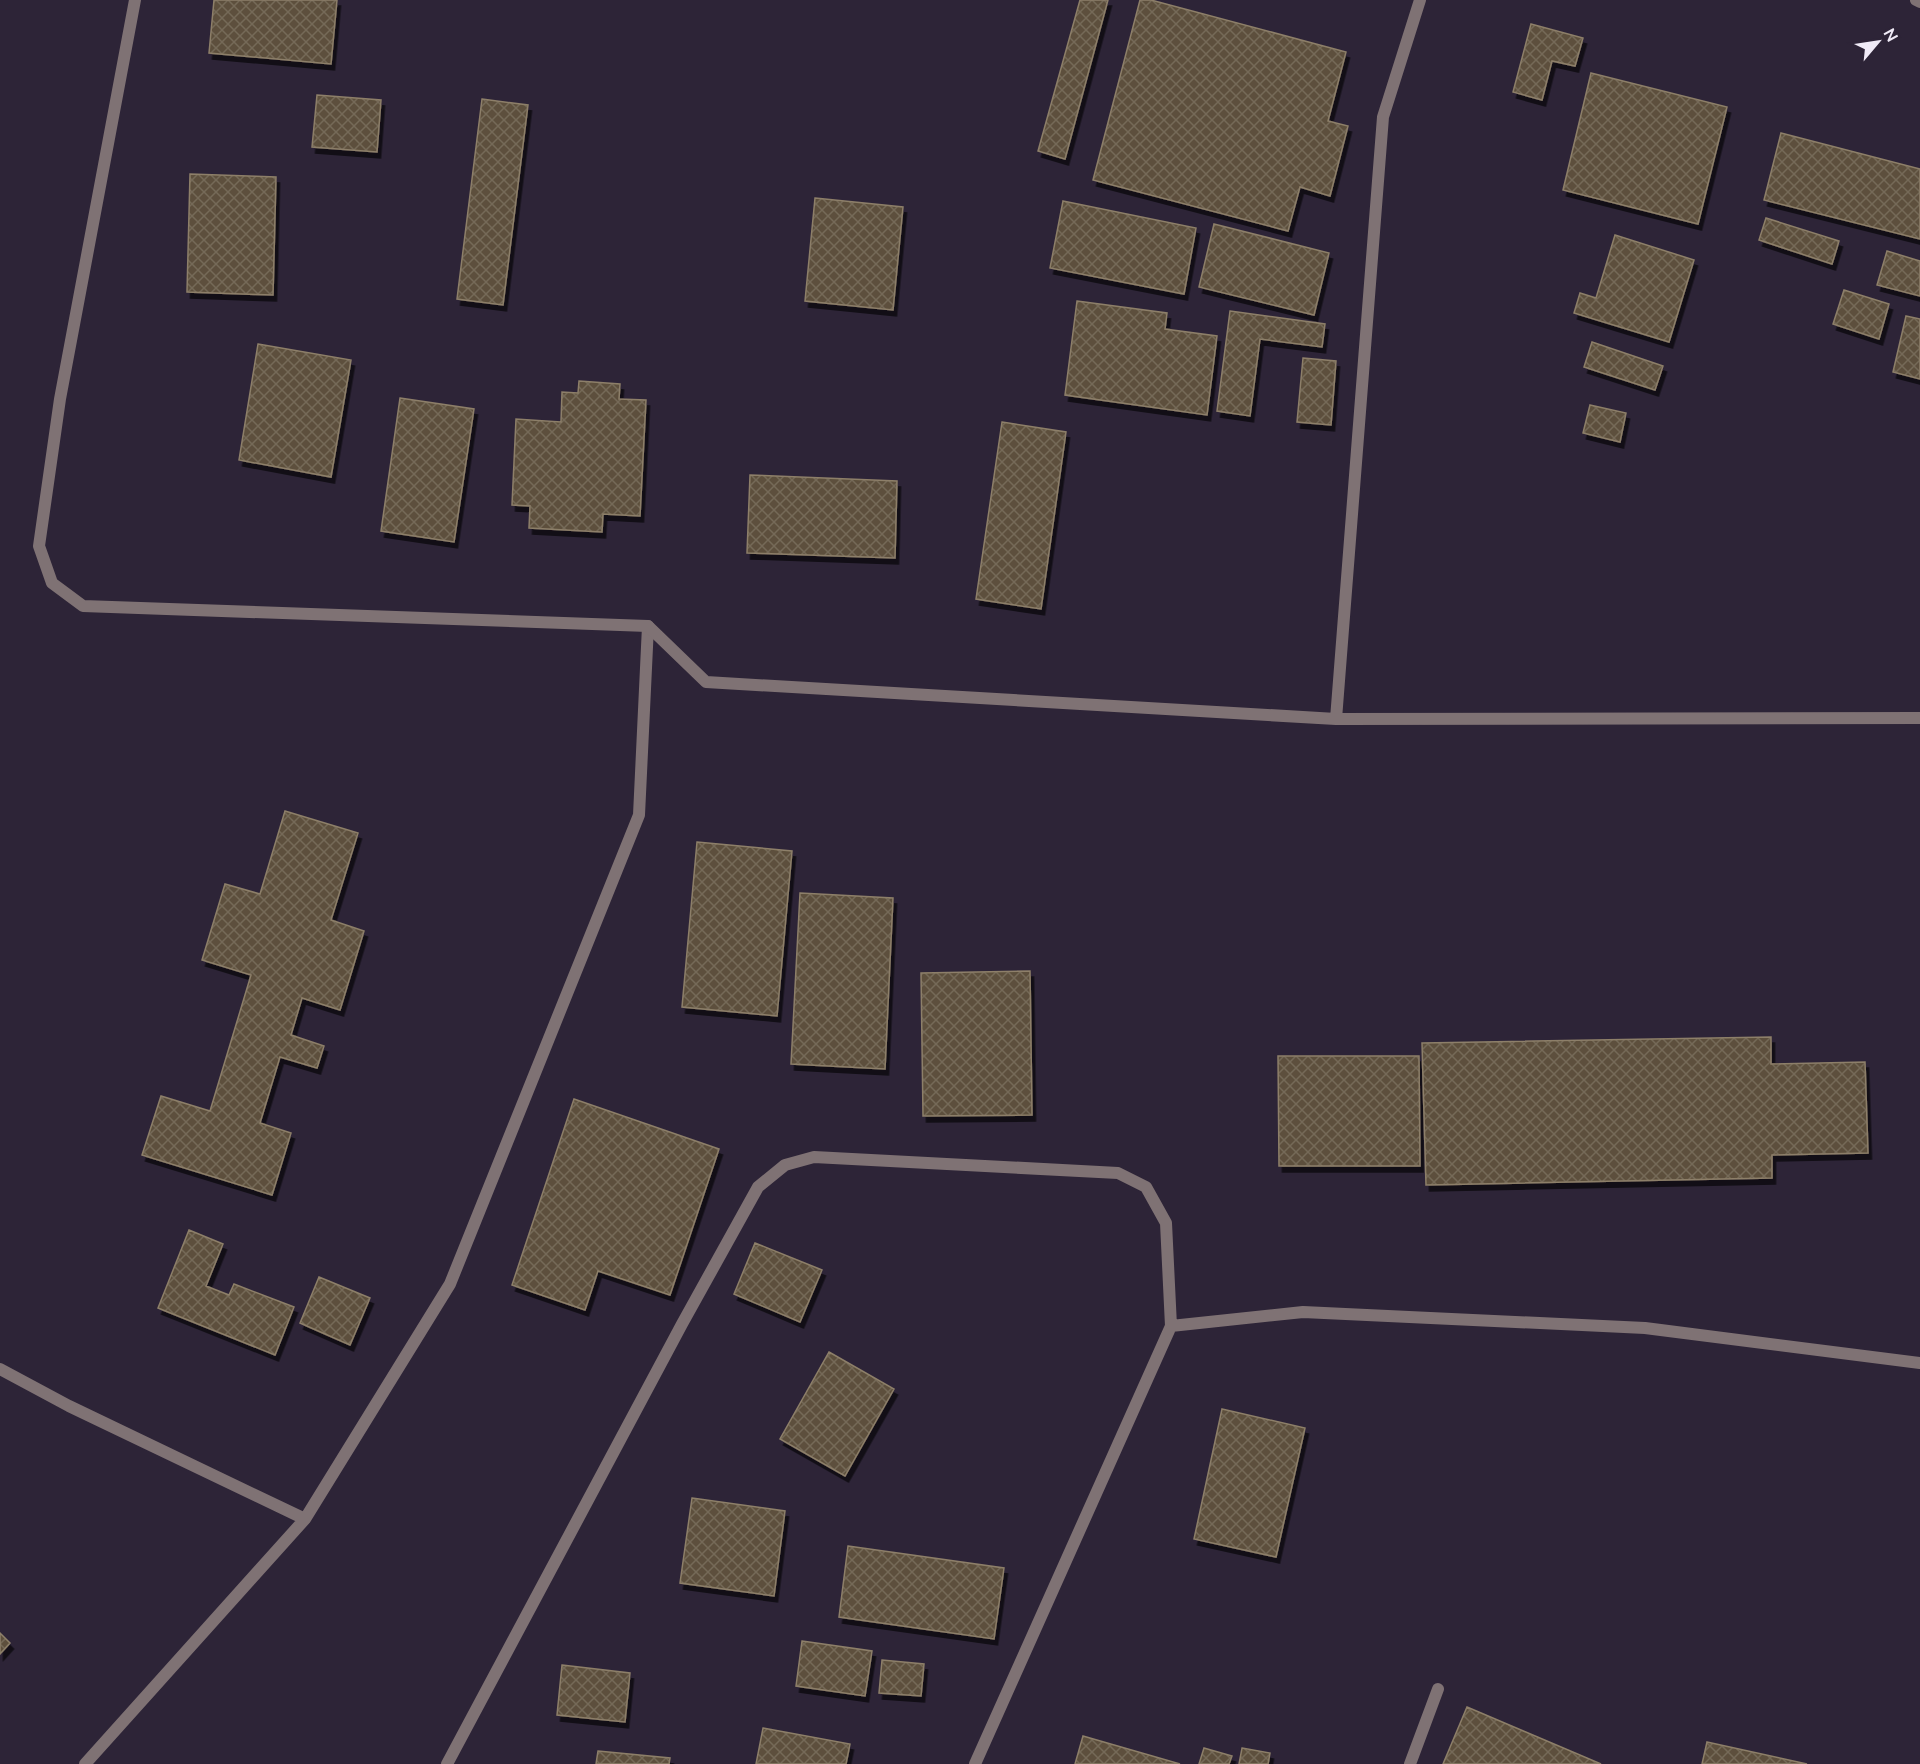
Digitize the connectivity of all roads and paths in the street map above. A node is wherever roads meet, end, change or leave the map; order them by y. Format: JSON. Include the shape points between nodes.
{"nodes":[{"id":1,"x":135,"y":0,"type":"edge"},
{"id":2,"x":1420,"y":0,"type":"edge"},
{"id":3,"x":648,"y":626,"type":"junction"},
{"id":4,"x":1920,"y":718,"type":"edge"},
{"id":5,"x":1336,"y":719,"type":"junction"},
{"id":6,"x":1172,"y":1326,"type":"junction"},
{"id":7,"x":1920,"y":1363,"type":"edge"},
{"id":8,"x":0,"y":1369,"type":"edge"},
{"id":9,"x":305,"y":1520,"type":"junction"},
{"id":10,"x":1438,"y":1689,"type":"dead end"},
{"id":11,"x":85,"y":1764,"type":"edge"},
{"id":12,"x":447,"y":1764,"type":"edge"},
{"id":13,"x":975,"y":1764,"type":"edge"},
{"id":14,"x":1410,"y":1764,"type":"edge"}],
"edges":[{"from":1,"to":3,"type":"street","via":[[57,422],[39,546],[52,583],[83,606]]},
{"from":2,"to":5,"type":"street","via":[[1383,117]]},
{"from":3,"to":5,"type":"street","via":[[706,682]]},
{"from":3,"to":9,"type":"street","via":[[639,815],[450,1284]]},
{"from":4,"to":5,"type":"street"},
{"from":6,"to":7,"type":"street","via":[[1303,1312],[1633,1327]]},
{"from":6,"to":12,"type":"street","via":[[1166,1223],[1146,1188],[1118,1173],[814,1157],[785,1165],[758,1187]]},
{"from":6,"to":13,"type":"street"},
{"from":8,"to":9,"type":"street"},
{"from":9,"to":11,"type":"street"},
{"from":10,"to":14,"type":"street"}]}
